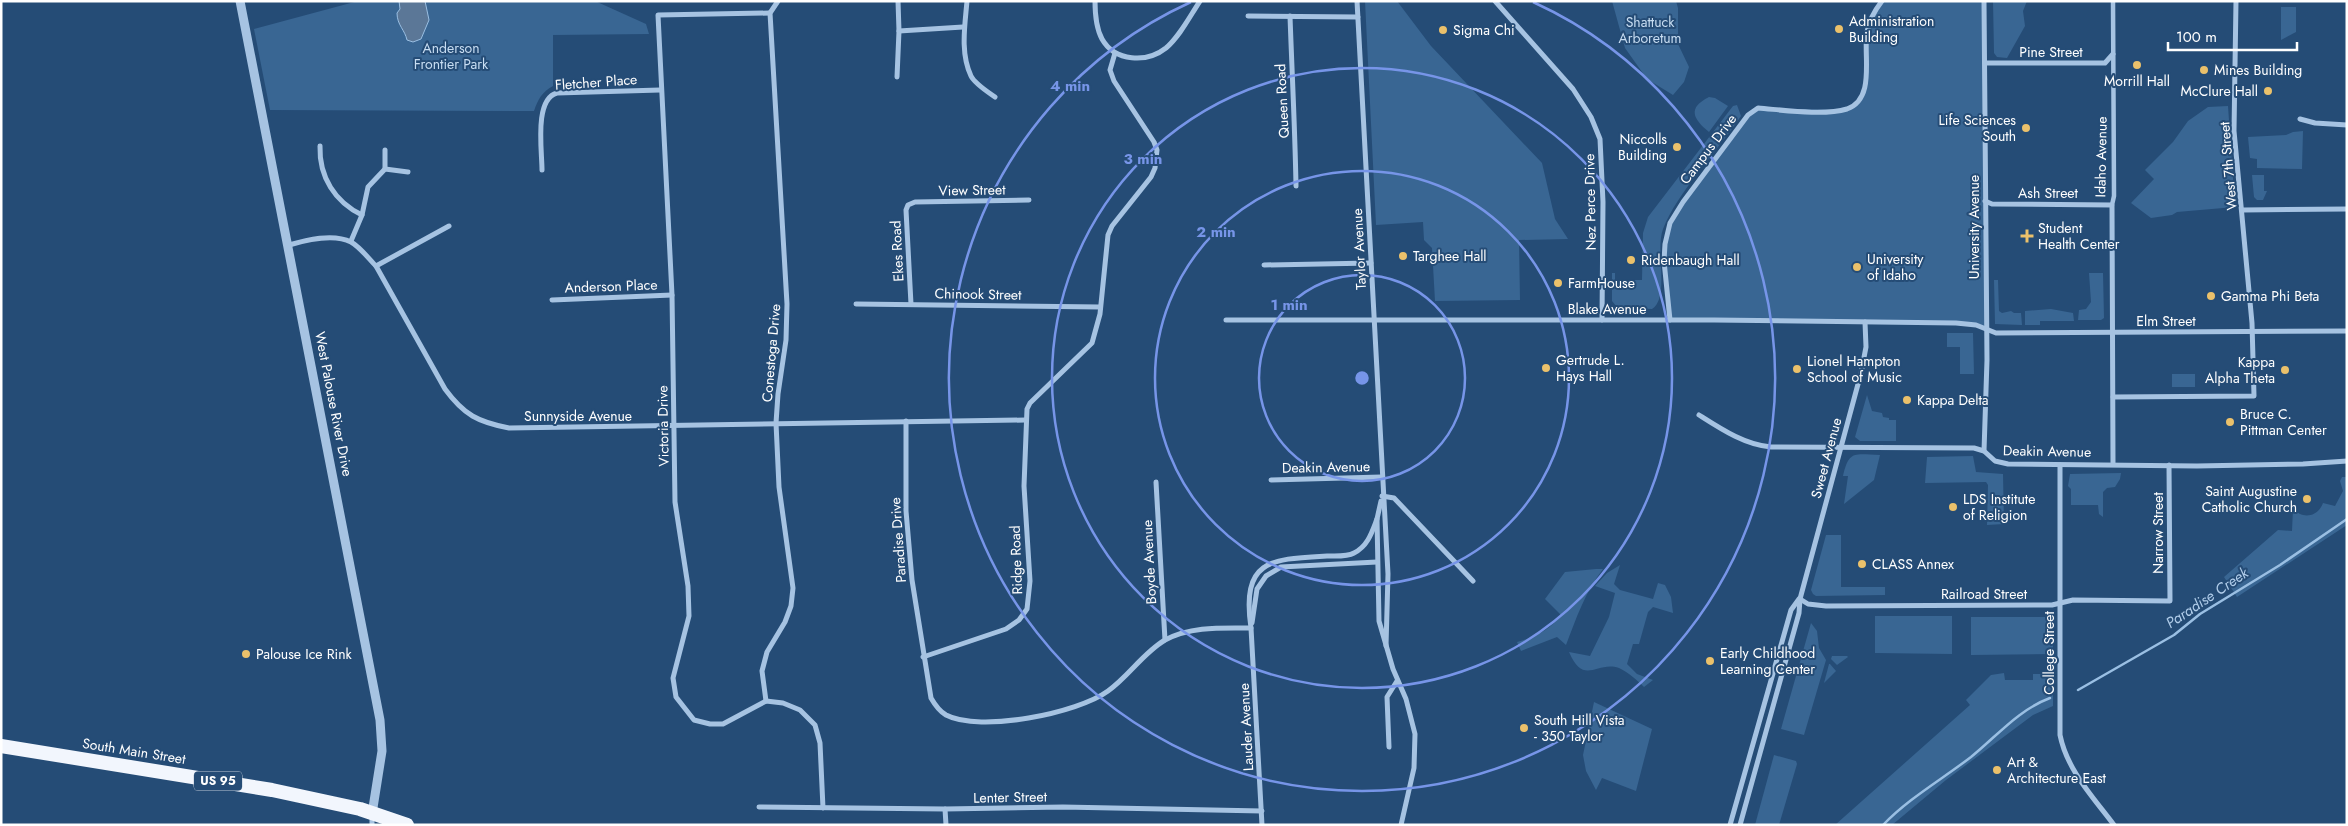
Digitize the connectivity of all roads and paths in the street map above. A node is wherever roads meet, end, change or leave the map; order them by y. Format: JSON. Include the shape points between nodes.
{"nodes":[{"id":1,"x":240,"y":1,"type":"edge"},
{"id":2,"x":778,"y":1,"type":"edge"},
{"id":3,"x":898,"y":1,"type":"edge"},
{"id":4,"x":967,"y":1,"type":"edge"},
{"id":5,"x":1095,"y":1,"type":"edge"},
{"id":6,"x":1200,"y":1,"type":"edge"},
{"id":7,"x":1357,"y":1,"type":"edge"},
{"id":8,"x":1495,"y":1,"type":"edge"},
{"id":9,"x":1882,"y":1,"type":"edge"},
{"id":10,"x":1984,"y":1,"type":"edge"},
{"id":11,"x":2113,"y":1,"type":"edge"},
{"id":12,"x":2236,"y":1,"type":"edge"},
{"id":13,"x":770,"y":13,"type":"junction"},
{"id":14,"x":1248,"y":16,"type":"dead end"},
{"id":15,"x":1290,"y":16,"type":"junction"},
{"id":16,"x":1358,"y":17,"type":"junction"},
{"id":17,"x":963,"y":27,"type":"junction"},
{"id":18,"x":899,"y":31,"type":"junction"},
{"id":19,"x":1115,"y":53,"type":"junction"},
{"id":20,"x":2112,"y":54,"type":"junction"},
{"id":21,"x":1985,"y":63,"type":"junction"},
{"id":22,"x":896,"y":77,"type":"dead end"},
{"id":23,"x":660,"y":90,"type":"junction"},
{"id":24,"x":995,"y":97,"type":"dead end"},
{"id":25,"x":2300,"y":119,"type":"dead end"},
{"id":26,"x":2347,"y":125,"type":"edge"},
{"id":27,"x":320,"y":146,"type":"dead end"},
{"id":28,"x":385,"y":150,"type":"dead end"},
{"id":29,"x":385,"y":170,"type":"junction"},
{"id":30,"x":542,"y":170,"type":"dead end"},
{"id":31,"x":408,"y":172,"type":"dead end"},
{"id":32,"x":1296,"y":186,"type":"dead end"},
{"id":33,"x":1029,"y":200,"type":"dead end"},
{"id":34,"x":1985,"y":201,"type":"junction"},
{"id":35,"x":915,"y":202,"type":"joint"},
{"id":36,"x":2112,"y":205,"type":"junction"},
{"id":37,"x":2243,"y":210,"type":"junction"},
{"id":38,"x":2347,"y":210,"type":"edge"},
{"id":39,"x":362,"y":215,"type":"junction"},
{"id":40,"x":449,"y":226,"type":"dead end"},
{"id":41,"x":351,"y":241,"type":"junction"},
{"id":42,"x":289,"y":245,"type":"junction"},
{"id":43,"x":1371,"y":263,"type":"junction"},
{"id":44,"x":1264,"y":265,"type":"dead end"},
{"id":45,"x":376,"y":266,"type":"junction"},
{"id":46,"x":672,"y":295,"type":"junction"},
{"id":47,"x":552,"y":300,"type":"dead end"},
{"id":48,"x":856,"y":304,"type":"dead end"},
{"id":49,"x":911,"y":304,"type":"junction"},
{"id":50,"x":1100,"y":307,"type":"junction"},
{"id":51,"x":1226,"y":320,"type":"dead end"},
{"id":52,"x":1374,"y":320,"type":"junction"},
{"id":53,"x":1602,"y":320,"type":"junction"},
{"id":54,"x":1670,"y":320,"type":"junction"},
{"id":55,"x":1865,"y":322,"type":"junction"},
{"id":56,"x":1986,"y":330,"type":"junction"},
{"id":57,"x":2347,"y":331,"type":"edge"},
{"id":58,"x":2253,"y":332,"type":"junction"},
{"id":59,"x":2112,"y":333,"type":"junction"},
{"id":60,"x":2113,"y":397,"type":"junction"},
{"id":61,"x":1699,"y":415,"type":"dead end"},
{"id":62,"x":906,"y":420,"type":"junction"},
{"id":63,"x":1025,"y":420,"type":"junction"},
{"id":64,"x":776,"y":423,"type":"junction"},
{"id":65,"x":674,"y":427,"type":"junction"},
{"id":66,"x":1841,"y":447,"type":"junction"},
{"id":67,"x":1984,"y":452,"type":"junction"},
{"id":68,"x":2347,"y":460,"type":"edge"},
{"id":69,"x":2113,"y":463,"type":"junction"},
{"id":70,"x":2060,"y":465,"type":"junction"},
{"id":71,"x":2169,"y":465,"type":"junction"},
{"id":72,"x":1382,"y":478,"type":"junction"},
{"id":73,"x":1271,"y":480,"type":"dead end"},
{"id":74,"x":1156,"y":482,"type":"dead end"},
{"id":75,"x":1382,"y":496,"type":"junction"},
{"id":76,"x":1378,"y":519,"type":"junction"},
{"id":77,"x":1386,"y":543,"type":"junction"},
{"id":78,"x":1377,"y":562,"type":"junction"},
{"id":79,"x":1474,"y":581,"type":"dead end"},
{"id":80,"x":1800,"y":599,"type":"junction"},
{"id":81,"x":2170,"y":601,"type":"joint"},
{"id":82,"x":2060,"y":603,"type":"junction"},
{"id":83,"x":1251,"y":628,"type":"junction"},
{"id":84,"x":1165,"y":640,"type":"junction"},
{"id":85,"x":1386,"y":646,"type":"junction"},
{"id":86,"x":923,"y":657,"type":"junction"},
{"id":87,"x":1397,"y":681,"type":"junction"},
{"id":88,"x":766,"y":701,"type":"junction"},
{"id":89,"x":1756,"y":735,"type":"junction"},
{"id":90,"x":1764,"y":738,"type":"junction"},
{"id":91,"x":1,"y":746,"type":"edge"},
{"id":92,"x":1389,"y":747,"type":"dead end"},
{"id":93,"x":759,"y":808,"type":"dead end"},
{"id":94,"x":823,"y":808,"type":"junction"},
{"id":95,"x":946,"y":809,"type":"junction"},
{"id":96,"x":1262,"y":811,"type":"junction"},
{"id":97,"x":372,"y":819,"type":"edge"},
{"id":98,"x":407,"y":825,"type":"edge"},
{"id":99,"x":946,"y":825,"type":"edge"},
{"id":100,"x":1262,"y":825,"type":"edge"},
{"id":101,"x":1401,"y":825,"type":"edge"},
{"id":102,"x":1730,"y":825,"type":"edge"},
{"id":103,"x":1740,"y":825,"type":"edge"},
{"id":104,"x":2114,"y":825,"type":"edge"}],
"edges":[{"from":1,"to":42,"type":"street","name":"West Palouse River Drive"},
{"from":2,"to":13,"type":"street"},
{"from":3,"to":18,"type":"street"},
{"from":4,"to":17,"type":"street"},
{"from":5,"to":19,"type":"street","via":[[1102,40]]},
{"from":6,"to":19,"type":"street","via":[[1174,40],[1157,54],[1139,58]]},
{"from":7,"to":16,"type":"street","name":"Taylor Avenue"},
{"from":8,"to":53,"type":"street","name":"Nez Perce Drive","via":[[1573,88],[1592,117],[1600,139],[1604,202]]},
{"from":9,"to":54,"type":"street","name":"Campus Drive","via":[[1867,32],[1866,81],[1864,92],[1856,104],[1834,110],[1758,108],[1748,115],[1676,212],[1667,234],[1664,261]]},
{"from":10,"to":21,"type":"street","name":"University Avenue"},
{"from":11,"to":20,"type":"street","name":"Idaho Avenue"},
{"from":12,"to":37,"type":"street","name":"West 7th Street","via":[[2234,131]]},
{"from":13,"to":23,"type":"street","name":"Victoria Drive","via":[[658,15]]},
{"from":13,"to":64,"type":"street","name":"Conestoga Drive","via":[[787,304]]},
{"from":14,"to":15,"type":"street"},
{"from":15,"to":16,"type":"street"},
{"from":15,"to":32,"type":"street","name":"Queen Road"},
{"from":16,"to":43,"type":"street","name":"Taylor Avenue"},
{"from":17,"to":18,"type":"street"},
{"from":17,"to":24,"type":"street","via":[[966,59],[972,78]]},
{"from":18,"to":22,"type":"street"},
{"from":19,"to":50,"type":"street","name":"Ridge Road","via":[[1111,63],[1112,76],[1154,142],[1157,158],[1151,177],[1108,235]]},
{"from":20,"to":21,"type":"street","name":"Pine Street","via":[[2105,63]]},
{"from":20,"to":36,"type":"street","name":"Idaho Avenue"},
{"from":21,"to":34,"type":"street","name":"University Avenue"},
{"from":23,"to":30,"type":"street","name":"Fletcher Place","via":[[557,93],[548,98],[542,109]]},
{"from":23,"to":46,"type":"street","name":"Victoria Drive"},
{"from":25,"to":26,"type":"street","via":[[2315,124]]},
{"from":27,"to":39,"type":"street","via":[[320,158],[337,199]]},
{"from":28,"to":29,"type":"street"},
{"from":29,"to":31,"type":"street"},
{"from":29,"to":39,"type":"street","via":[[368,187]]},
{"from":33,"to":35,"type":"street","name":"View Street"},
{"from":34,"to":36,"type":"street","name":"Ash Street","via":[[1992,204]]},
{"from":34,"to":56,"type":"street","name":"University Avenue"},
{"from":35,"to":49,"type":"street","name":"Ekes Road","via":[[906,210]]},
{"from":36,"to":59,"type":"street","name":"Idaho Avenue"},
{"from":37,"to":38,"type":"street"},
{"from":37,"to":58,"type":"street","name":"West 7th Street"},
{"from":39,"to":41,"type":"street"},
{"from":40,"to":45,"type":"street"},
{"from":41,"to":42,"type":"street","via":[[321,238]]},
{"from":41,"to":45,"type":"street","name":"Sunnyside Avenue"},
{"from":42,"to":97,"type":"street","name":"West Palouse River Drive","via":[[381,728],[382,751]]},
{"from":43,"to":44,"type":"street"},
{"from":43,"to":52,"type":"street","name":"Taylor Avenue"},
{"from":45,"to":65,"type":"street","name":"Sunnyside Avenue","via":[[445,389],[469,415],[509,428]]},
{"from":46,"to":47,"type":"street","name":"Anderson Place"},
{"from":46,"to":65,"type":"street","name":"Victoria Drive"},
{"from":48,"to":49,"type":"street","name":"Chinook Street"},
{"from":49,"to":50,"type":"street","name":"Chinook Street"},
{"from":50,"to":63,"type":"street","name":"Ridge Road","via":[[1092,343],[1030,403]]},
{"from":51,"to":52,"type":"street","name":"Blake Avenue"},
{"from":52,"to":53,"type":"street","name":"Blake Avenue"},
{"from":52,"to":72,"type":"street","name":"Taylor Avenue"},
{"from":53,"to":54,"type":"street","name":"Blake Avenue"},
{"from":54,"to":55,"type":"street","name":"Blake Avenue"},
{"from":55,"to":56,"type":"street","name":"Blake Avenue","via":[[1956,323],[1976,325]]},
{"from":55,"to":66,"type":"street","name":"Sweet Avenue","via":[[1866,347]]},
{"from":56,"to":59,"type":"street","name":"Elm Street","via":[[1996,334]]},
{"from":56,"to":67,"type":"street","name":"University Avenue"},
{"from":57,"to":58,"type":"street","name":"Elm Street"},
{"from":58,"to":59,"type":"street","name":"Elm Street"},
{"from":58,"to":60,"type":"street","name":"West 7th Street","via":[[2254,396]]},
{"from":59,"to":60,"type":"street","name":"Idaho Avenue"},
{"from":60,"to":69,"type":"street","name":"Idaho Avenue"},
{"from":61,"to":66,"type":"street","name":"Deakin Avenue","via":[[1757,446]]},
{"from":62,"to":63,"type":"street","name":"Sunnyside Avenue"},
{"from":62,"to":64,"type":"street","name":"Sunnyside Avenue"},
{"from":62,"to":86,"type":"street","name":"Paradise Drive","via":[[907,520]]},
{"from":63,"to":86,"type":"street","name":"Ridge Road","via":[[1024,486],[1030,581],[1027,609],[1006,629]]},
{"from":64,"to":65,"type":"street","name":"Sunnyside Avenue"},
{"from":64,"to":88,"type":"street","name":"Conestoga Drive","via":[[779,487],[793,588],[791,606],[767,652],[762,671]]},
{"from":65,"to":88,"type":"street","name":"Victoria Drive","via":[[675,502],[688,586],[689,616],[673,678],[676,697],[694,720],[710,724],[723,724]]},
{"from":66,"to":67,"type":"street","name":"Deakin Avenue","via":[[1974,448]]},
{"from":66,"to":80,"type":"street","name":"Sweet Avenue"},
{"from":67,"to":70,"type":"street","name":"Deakin Avenue","via":[[1995,461],[2008,464]]},
{"from":68,"to":71,"type":"street","name":"Deakin Avenue","via":[[2303,464]]},
{"from":69,"to":70,"type":"street","name":"Deakin Avenue"},
{"from":69,"to":71,"type":"street","name":"Deakin Avenue"},
{"from":70,"to":82,"type":"street","name":"College Street"},
{"from":71,"to":81,"type":"street","name":"Narrow Street"},
{"from":72,"to":73,"type":"street","name":"Deakin Avenue"},
{"from":72,"to":75,"type":"street","name":"Taylor Avenue"},
{"from":74,"to":84,"type":"street","name":"Boyde Avenue"},
{"from":75,"to":76,"type":"street","name":"Taylor Avenue"},
{"from":75,"to":77,"type":"street","name":"Taylor Avenue"},
{"from":75,"to":79,"type":"street","via":[[1394,498]]},
{"from":76,"to":78,"type":"street","name":"Taylor Avenue"},
{"from":76,"to":83,"type":"street","name":"Lauder Avenue","via":[[1369,539],[1354,553],[1290,558],[1268,565],[1251,584],[1248,595]]},
{"from":77,"to":78,"type":"street","name":"Taylor Avenue"},
{"from":77,"to":85,"type":"street","name":"Taylor Avenue"},
{"from":78,"to":83,"type":"street","name":"Lauder Avenue","via":[[1281,567],[1266,576],[1257,589]]},
{"from":78,"to":85,"type":"street","name":"Taylor Avenue","via":[[1379,621]]},
{"from":80,"to":82,"type":"street","name":"Railroad Street","via":[[1815,606]]},
{"from":80,"to":89,"type":"street","name":"Sweet Avenue","via":[[1791,610]]},
{"from":80,"to":90,"type":"street","name":"Sweet Avenue","via":[[1799,613]]},
{"from":81,"to":82,"type":"street","name":"Railroad Street","via":[[2073,600]]},
{"from":82,"to":104,"type":"street","name":"College Street","via":[[2062,745],[2073,770]]},
{"from":83,"to":84,"type":"street","via":[[1205,628]]},
{"from":83,"to":96,"type":"street","name":"Lauder Avenue"},
{"from":84,"to":86,"type":"street","via":[[1128,675],[1092,702],[1014,720],[960,720],[946,715],[931,698]]},
{"from":85,"to":87,"type":"street","name":"Taylor Avenue"},
{"from":87,"to":92,"type":"street","via":[[1387,697]]},
{"from":87,"to":101,"type":"street","name":"Taylor Avenue","via":[[1406,699],[1415,734],[1414,768]]},
{"from":88,"to":94,"type":"street","via":[[800,710],[816,725]]},
{"from":89,"to":90,"type":"street"},
{"from":89,"to":102,"type":"street","name":"Sweet Avenue"},
{"from":90,"to":103,"type":"street","name":"Sweet Avenue"},
{"from":91,"to":97,"type":"highway","name":"South Main Street","number":"US 95","via":[[272,790]]},
{"from":93,"to":94,"type":"street","name":"Lenter Street"},
{"from":94,"to":95,"type":"street","name":"Lenter Street"},
{"from":95,"to":96,"type":"street","name":"Lenter Street","via":[[1063,807]]},
{"from":95,"to":99,"type":"street"},
{"from":96,"to":100,"type":"street","name":"Lauder Avenue"},
{"from":97,"to":98,"type":"highway","name":"South Main Street","number":"US 95"}]}
